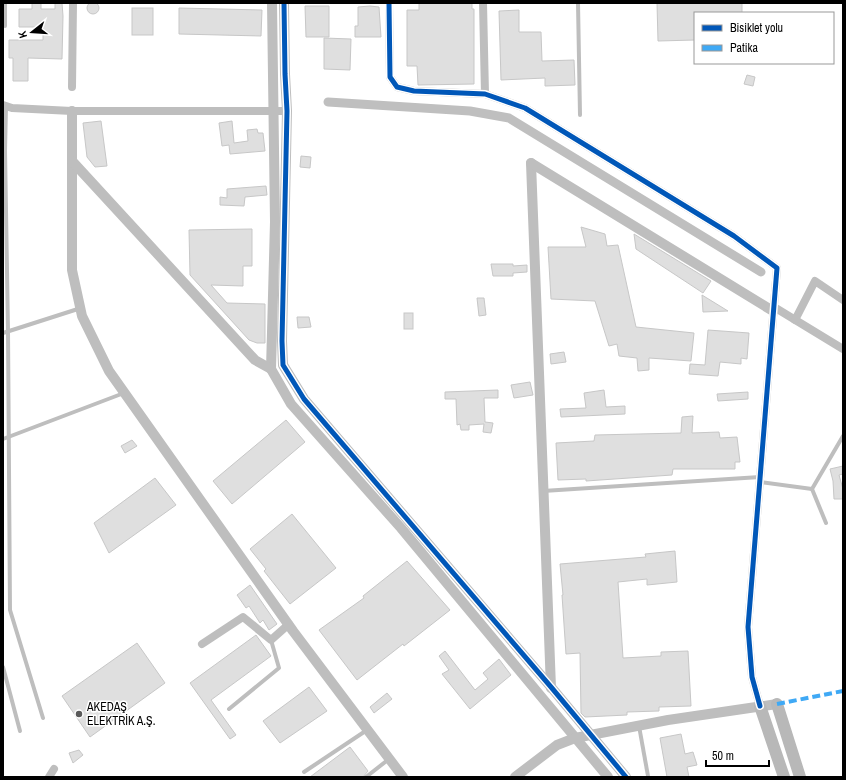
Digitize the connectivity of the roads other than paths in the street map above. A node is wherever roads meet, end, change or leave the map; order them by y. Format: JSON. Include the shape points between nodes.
{"nodes":[{"id":1,"x":4,"y":3,"type":"edge"},
{"id":2,"x":73,"y":3,"type":"edge"},
{"id":3,"x":272,"y":3,"type":"edge"},
{"id":4,"x":284,"y":3,"type":"edge"},
{"id":5,"x":389,"y":3,"type":"edge"},
{"id":6,"x":483,"y":3,"type":"edge"},
{"id":7,"x":578,"y":3,"type":"edge"},
{"id":8,"x":5,"y":26,"type":"dead end"},
{"id":9,"x":72,"y":87,"type":"dead end"},
{"id":10,"x":485,"y":94,"type":"junction"},
{"id":11,"x":4,"y":106,"type":"edge"},
{"id":12,"x":287,"y":110,"type":"junction"},
{"id":13,"x":72,"y":111,"type":"junction"},
{"id":14,"x":274,"y":111,"type":"junction"},
{"id":15,"x":580,"y":115,"type":"dead end"},
{"id":16,"x":5,"y":150,"type":"junction"},
{"id":17,"x":3,"y":158,"type":"edge"},
{"id":18,"x":72,"y":161,"type":"junction"},
{"id":19,"x":843,"y":300,"type":"edge"},
{"id":20,"x":80,"y":308,"type":"junction"},
{"id":21,"x":773,"y":309,"type":"junction"},
{"id":22,"x":795,"y":320,"type":"junction"},
{"id":23,"x":8,"y":331,"type":"junction"},
{"id":24,"x":3,"y":333,"type":"edge"},
{"id":25,"x":843,"y":349,"type":"edge"},
{"id":26,"x":271,"y":369,"type":"junction"},
{"id":27,"x":124,"y":393,"type":"junction"},
{"id":28,"x":843,"y":436,"type":"edge"},
{"id":29,"x":9,"y":437,"type":"junction"},
{"id":30,"x":3,"y":439,"type":"edge"},
{"id":31,"x":760,"y":479,"type":"junction"},
{"id":32,"x":812,"y":489,"type":"junction"},
{"id":33,"x":543,"y":491,"type":"junction"},
{"id":34,"x":826,"y":523,"type":"dead end"},
{"id":35,"x":289,"y":624,"type":"junction"},
{"id":36,"x":271,"y":640,"type":"junction"},
{"id":37,"x":202,"y":644,"type":"dead end"},
{"id":38,"x":3,"y":667,"type":"edge"},
{"id":39,"x":551,"y":687,"type":"junction"},
{"id":40,"x":546,"y":703,"type":"junction"},
{"id":41,"x":777,"y":704,"type":"joint"},
{"id":42,"x":760,"y":706,"type":"junction"},
{"id":43,"x":229,"y":709,"type":"dead end"},
{"id":44,"x":43,"y":718,"type":"dead end"},
{"id":45,"x":639,"y":726,"type":"junction"},
{"id":46,"x":367,"y":730,"type":"junction"},
{"id":47,"x":20,"y":731,"type":"dead end"},
{"id":48,"x":590,"y":735,"type":"junction"},
{"id":49,"x":575,"y":738,"type":"junction"},
{"id":50,"x":389,"y":759,"type":"junction"},
{"id":51,"x":54,"y":769,"type":"dead end"},
{"id":52,"x":304,"y":772,"type":"dead end"},
{"id":53,"x":648,"y":776,"type":"dead end"},
{"id":54,"x":49,"y":777,"type":"edge"},
{"id":55,"x":366,"y":777,"type":"edge"},
{"id":56,"x":403,"y":777,"type":"edge"},
{"id":57,"x":515,"y":777,"type":"edge"},
{"id":58,"x":608,"y":777,"type":"edge"},
{"id":59,"x":626,"y":777,"type":"edge"},
{"id":60,"x":784,"y":777,"type":"edge"},
{"id":61,"x":800,"y":777,"type":"edge"}],
"edges":[{"from":1,"to":8,"type":"lane"},
{"from":2,"to":9,"type":"street"},
{"from":3,"to":14,"type":"street"},
{"from":4,"to":12,"type":"street"},
{"from":5,"to":10,"type":"street","via":[[390,77],[397,87],[414,91]]},
{"from":6,"to":10,"type":"street"},
{"from":7,"to":15,"type":"lane"},
{"from":10,"to":21,"type":"street","via":[[525,108],[734,236],[777,268]]},
{"from":11,"to":13,"type":"street"},
{"from":11,"to":16,"type":"lane"},
{"from":12,"to":14,"type":"street"},
{"from":12,"to":39,"type":"street","via":[[283,366],[304,399]]},
{"from":13,"to":14,"type":"street"},
{"from":13,"to":18,"type":"street"},
{"from":14,"to":26,"type":"street","via":[[275,222]]},
{"from":16,"to":17,"type":"lane"},
{"from":16,"to":23,"type":"lane"},
{"from":18,"to":20,"type":"street","via":[[72,270]]},
{"from":18,"to":26,"type":"street","via":[[255,360]]},
{"from":19,"to":22,"type":"street","via":[[815,281]]},
{"from":20,"to":23,"type":"lane"},
{"from":20,"to":27,"type":"street","via":[[109,371]]},
{"from":21,"to":22,"type":"street"},
{"from":21,"to":31,"type":"street"},
{"from":21,"to":33,"type":"street","via":[[531,164]]},
{"from":22,"to":25,"type":"street"},
{"from":23,"to":24,"type":"lane"},
{"from":23,"to":29,"type":"lane"},
{"from":26,"to":40,"type":"street","via":[[291,404],[401,528]]},
{"from":27,"to":29,"type":"lane"},
{"from":27,"to":35,"type":"street"},
{"from":28,"to":32,"type":"lane"},
{"from":29,"to":30,"type":"lane"},
{"from":29,"to":44,"type":"lane","via":[[10,610]]},
{"from":31,"to":32,"type":"lane"},
{"from":31,"to":33,"type":"lane"},
{"from":31,"to":42,"type":"street","via":[[748,627],[752,677]]},
{"from":32,"to":34,"type":"lane"},
{"from":33,"to":39,"type":"street"},
{"from":35,"to":36,"type":"street"},
{"from":35,"to":46,"type":"street"},
{"from":36,"to":37,"type":"street","via":[[243,617]]},
{"from":36,"to":43,"type":"lane","via":[[278,668]]},
{"from":38,"to":47,"type":"lane"},
{"from":39,"to":40,"type":"street"},
{"from":39,"to":48,"type":"street"},
{"from":40,"to":49,"type":"street"},
{"from":41,"to":42,"type":"street"},
{"from":41,"to":61,"type":"main road"},
{"from":42,"to":45,"type":"street"},
{"from":42,"to":60,"type":"main road"},
{"from":45,"to":48,"type":"street"},
{"from":45,"to":53,"type":"lane"},
{"from":46,"to":50,"type":"street"},
{"from":46,"to":52,"type":"lane"},
{"from":48,"to":49,"type":"street"},
{"from":48,"to":59,"type":"street"},
{"from":49,"to":57,"type":"street","via":[[558,745]]},
{"from":49,"to":58,"type":"street"},
{"from":50,"to":55,"type":"lane"},
{"from":50,"to":56,"type":"street"},
{"from":51,"to":54,"type":"street"}]}
